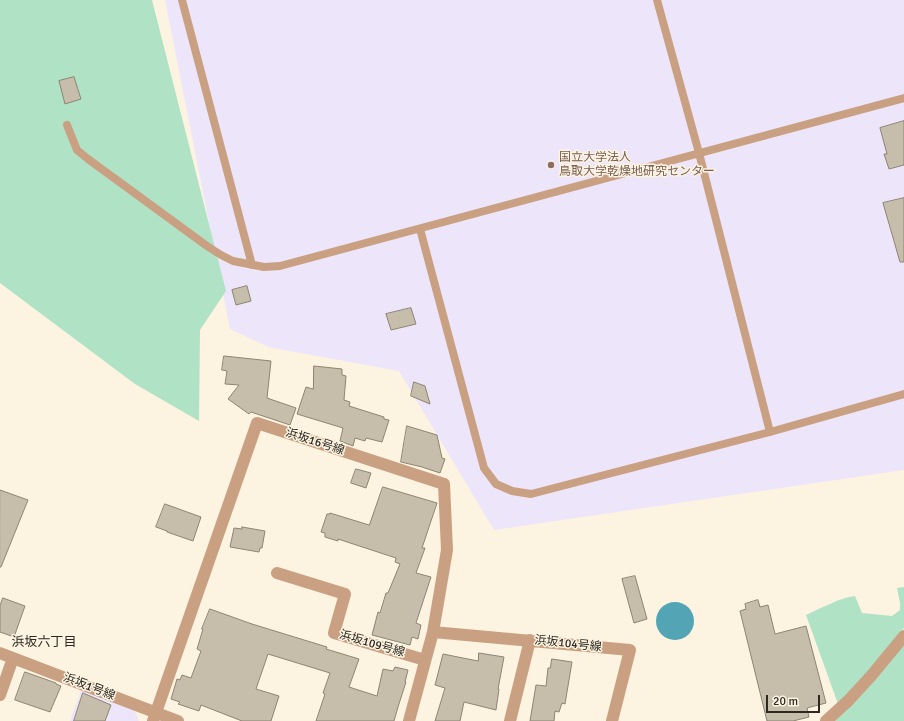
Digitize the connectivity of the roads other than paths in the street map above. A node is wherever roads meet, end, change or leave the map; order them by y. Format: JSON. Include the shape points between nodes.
{"nodes":[{"id":1,"x":182,"y":0,"type":"edge"},
{"id":2,"x":657,"y":0,"type":"edge"},
{"id":3,"x":904,"y":98,"type":"edge"},
{"id":4,"x":67,"y":125,"type":"dead end"},
{"id":5,"x":699,"y":153,"type":"junction"},
{"id":6,"x":420,"y":229,"type":"junction"},
{"id":7,"x":252,"y":265,"type":"junction"},
{"id":8,"x":904,"y":394,"type":"edge"},
{"id":9,"x":770,"y":432,"type":"junction"},
{"id":10,"x":277,"y":573,"type":"dead end"},
{"id":11,"x":433,"y":632,"type":"junction"},
{"id":12,"x":904,"y":636,"type":"edge"},
{"id":13,"x":530,"y":640,"type":"junction"},
{"id":14,"x":0,"y":653,"type":"edge"},
{"id":15,"x":13,"y":658,"type":"junction"},
{"id":16,"x":425,"y":660,"type":"junction"},
{"id":17,"x":0,"y":694,"type":"edge"},
{"id":18,"x":155,"y":716,"type":"edge"},
{"id":19,"x":178,"y":721,"type":"edge"},
{"id":20,"x":409,"y":721,"type":"edge"},
{"id":21,"x":510,"y":721,"type":"edge"},
{"id":22,"x":612,"y":721,"type":"edge"},
{"id":23,"x":826,"y":721,"type":"edge"}],
"edges":[{"from":1,"to":7,"type":"lane"},
{"from":2,"to":5,"type":"lane"},
{"from":3,"to":5,"type":"lane"},
{"from":4,"to":7,"type":"lane","via":[[78,150],[88,159],[207,246],[233,261]]},
{"from":5,"to":6,"type":"lane"},
{"from":5,"to":9,"type":"lane"},
{"from":6,"to":7,"type":"lane","via":[[280,266]]},
{"from":6,"to":9,"type":"lane","via":[[484,468],[496,484],[512,491],[532,494]]},
{"from":8,"to":9,"type":"lane"},
{"from":10,"to":16,"type":"street","name":"浜坂109号線","via":[[345,594],[334,633]]},
{"from":11,"to":13,"type":"street","name":"浜坂104号線"},
{"from":11,"to":16,"type":"street","name":"浜坂16号線"},
{"from":11,"to":18,"type":"street","name":"浜坂16号線","via":[[447,550],[444,484],[257,423]]},
{"from":12,"to":23,"type":"street","via":[[848,701]]},
{"from":13,"to":21,"type":"street"},
{"from":13,"to":22,"type":"street","name":"浜坂104号線","via":[[630,650]]},
{"from":14,"to":15,"type":"street","name":"浜坂1号線"},
{"from":15,"to":17,"type":"street"},
{"from":15,"to":18,"type":"street","name":"浜坂1号線"},
{"from":16,"to":20,"type":"street","name":"浜坂16号線"},
{"from":18,"to":19,"type":"street","name":"浜坂1号線"}]}
